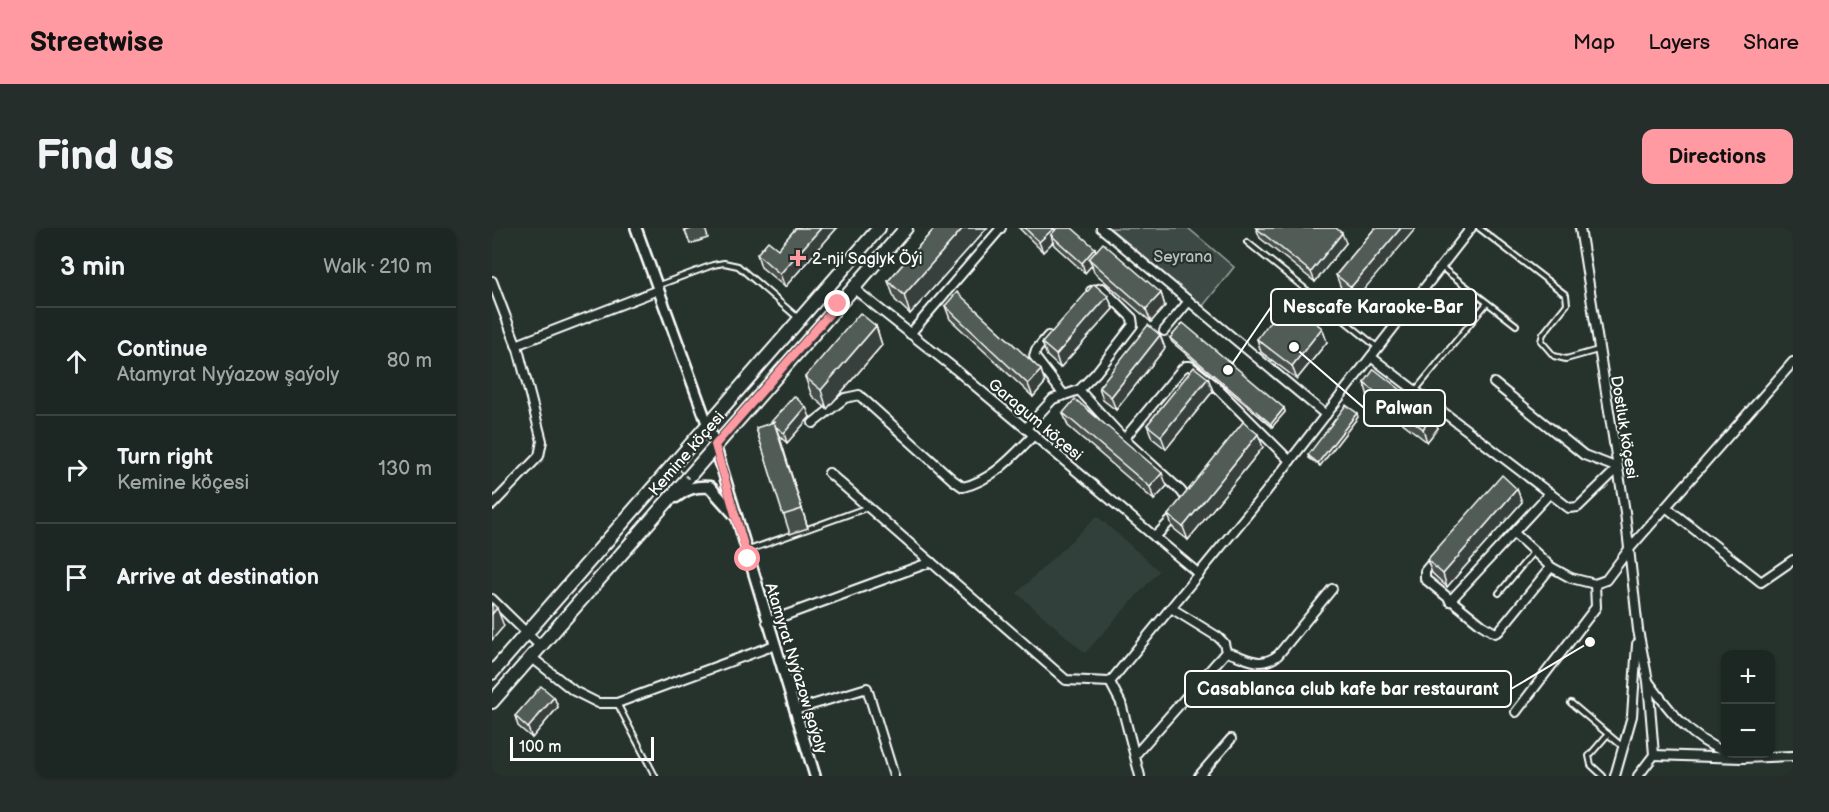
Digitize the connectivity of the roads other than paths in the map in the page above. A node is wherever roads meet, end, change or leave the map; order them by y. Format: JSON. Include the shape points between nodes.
{"nodes":[{"id":1,"x":636,"y":228,"type":"edge"},
{"id":2,"x":879,"y":228,"type":"edge"},
{"id":3,"x":906,"y":228,"type":"edge"},
{"id":4,"x":1001,"y":228,"type":"edge"},
{"id":5,"x":1101,"y":228,"type":"edge"},
{"id":6,"x":1471,"y":228,"type":"edge"},
{"id":7,"x":1479,"y":228,"type":"edge"},
{"id":8,"x":1580,"y":228,"type":"edge"},
{"id":9,"x":1247,"y":242,"type":"dead end"},
{"id":10,"x":1440,"y":267,"type":"junction"},
{"id":11,"x":838,"y":274,"type":"junction"},
{"id":12,"x":492,"y":280,"type":"edge"},
{"id":13,"x":657,"y":288,"type":"junction"},
{"id":14,"x":853,"y":288,"type":"junction"},
{"id":15,"x":1082,"y":300,"type":"edge"},
{"id":16,"x":1188,"y":301,"type":"junction"},
{"id":17,"x":1487,"y":303,"type":"junction"},
{"id":18,"x":799,"y":319,"type":"junction"},
{"id":19,"x":1516,"y":325,"type":"dead end"},
{"id":20,"x":1164,"y":331,"type":"dead end"},
{"id":21,"x":1051,"y":333,"type":"edge"},
{"id":22,"x":910,"y":334,"type":"junction"},
{"id":23,"x":516,"y":345,"type":"junction"},
{"id":24,"x":1377,"y":347,"type":"junction"},
{"id":25,"x":1599,"y":350,"type":"junction"},
{"id":26,"x":1371,"y":357,"type":"junction"},
{"id":27,"x":1793,"y":362,"type":"edge"},
{"id":28,"x":1494,"y":382,"type":"dead end"},
{"id":29,"x":1079,"y":390,"type":"junction"},
{"id":30,"x":1415,"y":391,"type":"junction"},
{"id":31,"x":1064,"y":394,"type":"junction"},
{"id":32,"x":1326,"y":415,"type":"junction"},
{"id":33,"x":708,"y":423,"type":"junction"},
{"id":34,"x":813,"y":423,"type":"dead end"},
{"id":35,"x":1026,"y":429,"type":"junction"},
{"id":36,"x":1034,"y":435,"type":"junction"},
{"id":37,"x":1124,"y":439,"type":"junction"},
{"id":38,"x":715,"y":445,"type":"junction"},
{"id":39,"x":1290,"y":461,"type":"junction"},
{"id":40,"x":1618,"y":468,"type":"junction"},
{"id":41,"x":829,"y":473,"type":"dead end"},
{"id":42,"x":1550,"y":492,"type":"junction"},
{"id":43,"x":492,"y":505,"type":"edge"},
{"id":44,"x":868,"y":507,"type":"junction"},
{"id":45,"x":1666,"y":507,"type":"junction"},
{"id":46,"x":658,"y":510,"type":"junction"},
{"id":47,"x":736,"y":516,"type":"junction"},
{"id":48,"x":1514,"y":533,"type":"junction"},
{"id":49,"x":1155,"y":537,"type":"junction"},
{"id":50,"x":1630,"y":548,"type":"junction"},
{"id":51,"x":746,"y":551,"type":"junction"},
{"id":52,"x":1534,"y":551,"type":"junction"},
{"id":53,"x":1440,"y":554,"type":"edge"},
{"id":54,"x":1793,"y":560,"type":"edge"},
{"id":55,"x":932,"y":562,"type":"junction"},
{"id":56,"x":1551,"y":567,"type":"junction"},
{"id":57,"x":1199,"y":574,"type":"junction"},
{"id":58,"x":1595,"y":584,"type":"junction"},
{"id":59,"x":1332,"y":589,"type":"dead end"},
{"id":60,"x":1499,"y":593,"type":"dead end"},
{"id":61,"x":492,"y":599,"type":"edge"},
{"id":62,"x":1450,"y":601,"type":"junction"},
{"id":63,"x":1171,"y":608,"type":"junction"},
{"id":64,"x":767,"y":622,"type":"junction"},
{"id":65,"x":1638,"y":630,"type":"junction"},
{"id":66,"x":526,"y":633,"type":"junction"},
{"id":67,"x":775,"y":645,"type":"junction"},
{"id":68,"x":540,"y":646,"type":"junction"},
{"id":69,"x":1226,"y":652,"type":"junction"},
{"id":70,"x":531,"y":657,"type":"junction"},
{"id":71,"x":492,"y":673,"type":"edge"},
{"id":72,"x":1648,"y":681,"type":"junction"},
{"id":73,"x":1110,"y":682,"type":"junction"},
{"id":74,"x":492,"y":702,"type":"edge"},
{"id":75,"x":617,"y":703,"type":"junction"},
{"id":76,"x":1571,"y":703,"type":"dead end"},
{"id":77,"x":795,"y":710,"type":"junction"},
{"id":78,"x":1516,"y":712,"type":"dead end"},
{"id":79,"x":1608,"y":734,"type":"junction"},
{"id":80,"x":1231,"y":739,"type":"dead end"},
{"id":81,"x":1624,"y":747,"type":"junction"},
{"id":82,"x":1721,"y":750,"type":"edge"},
{"id":83,"x":1653,"y":754,"type":"junction"},
{"id":84,"x":1135,"y":755,"type":"junction"},
{"id":85,"x":1793,"y":756,"type":"edge"},
{"id":86,"x":1721,"y":757,"type":"edge"},
{"id":87,"x":1775,"y":757,"type":"edge"},
{"id":88,"x":655,"y":776,"type":"edge"},
{"id":89,"x":815,"y":776,"type":"edge"},
{"id":90,"x":894,"y":776,"type":"edge"},
{"id":91,"x":1140,"y":776,"type":"edge"},
{"id":92,"x":1199,"y":776,"type":"edge"},
{"id":93,"x":1603,"y":776,"type":"edge"},
{"id":94,"x":1615,"y":776,"type":"edge"},
{"id":95,"x":1638,"y":776,"type":"edge"}],
"edges":[{"from":1,"to":13,"type":"street","name":"Atamyrat Nyýazow şaýoly"},
{"from":2,"to":11,"type":"main road","name":"Kemine köçesi"},
{"from":3,"to":14,"type":"main road","name":"Kemine köçesi"},
{"from":4,"to":22,"type":"street"},
{"from":5,"to":16,"type":"street"},
{"from":6,"to":10,"type":"street"},
{"from":7,"to":25,"type":"lane","via":[[1566,295],[1567,304],[1541,341],[1554,356],[1566,359]]},
{"from":8,"to":25,"type":"street","name":"Dostluk köçesi"},
{"from":9,"to":24,"type":"lane"},
{"from":10,"to":17,"type":"lane"},
{"from":10,"to":24,"type":"street"},
{"from":11,"to":14,"type":"main road"},
{"from":11,"to":18,"type":"main road","name":"Kemine köçesi"},
{"from":12,"to":23,"type":"street"},
{"from":13,"to":18,"type":"lane","via":[[713,265],[738,266]]},
{"from":13,"to":23,"type":"street"},
{"from":13,"to":33,"type":"street","name":"Atamyrat Nyýazow şaýoly"},
{"from":14,"to":22,"type":"street","name":"Garagum köçesi"},
{"from":14,"to":38,"type":"main road","name":"Kemine köçesi"},
{"from":15,"to":29,"type":"street","via":[[1089,291],[1102,288],[1133,325]]},
{"from":16,"to":20,"type":"street"},
{"from":16,"to":32,"type":"street"},
{"from":17,"to":19,"type":"lane"},
{"from":17,"to":30,"type":"lane"},
{"from":18,"to":33,"type":"main road","name":"Kemine köçesi"},
{"from":21,"to":31,"type":"street","via":[[1034,356]]},
{"from":22,"to":35,"type":"street","name":"Garagum köçesi"},
{"from":23,"to":43,"type":"street","via":[[542,441],[539,456]]},
{"from":24,"to":26,"type":"street"},
{"from":25,"to":40,"type":"street","name":"Dostluk köçesi"},
{"from":26,"to":30,"type":"street"},
{"from":26,"to":32,"type":"street"},
{"from":27,"to":45,"type":"street"},
{"from":28,"to":40,"type":"street","via":[[1584,455]]},
{"from":29,"to":31,"type":"street"},
{"from":29,"to":37,"type":"street"},
{"from":30,"to":42,"type":"street"},
{"from":31,"to":35,"type":"street","via":[[1053,399]]},
{"from":32,"to":39,"type":"street"},
{"from":33,"to":38,"type":"street","name":"Atamyrat Nyýazow şaýoly"},
{"from":33,"to":66,"type":"main road","name":"Kemine köçesi"},
{"from":34,"to":36,"type":"street","via":[[845,398],[859,395],[963,487],[978,483],[1006,463]]},
{"from":35,"to":36,"type":"street","name":"Garagum köçesi"},
{"from":36,"to":49,"type":"street","name":"Garagum köçesi"},
{"from":37,"to":39,"type":"street","via":[[1182,369],[1190,366]]},
{"from":37,"to":49,"type":"street","via":[[1186,498],[1184,506]]},
{"from":38,"to":46,"type":"main road","name":"Kemine köçesi"},
{"from":38,"to":47,"type":"street","name":"Atamyrat Nyýazow şaýoly"},
{"from":39,"to":57,"type":"street"},
{"from":40,"to":42,"type":"street","via":[[1578,507],[1569,508]]},
{"from":40,"to":50,"type":"street","name":"Dostluk köçesi"},
{"from":41,"to":44,"type":"street"},
{"from":42,"to":48,"type":"street"},
{"from":44,"to":51,"type":"lane"},
{"from":44,"to":55,"type":"street"},
{"from":45,"to":50,"type":"street"},
{"from":45,"to":54,"type":"street","via":[[1761,582]]},
{"from":46,"to":47,"type":"main road","via":[[686,489],[710,487]]},
{"from":46,"to":68,"type":"main road","name":"Kemine köçesi"},
{"from":47,"to":51,"type":"street","name":"Atamyrat Nyýazow şaýoly"},
{"from":48,"to":52,"type":"street"},
{"from":48,"to":62,"type":"street"},
{"from":49,"to":57,"type":"street","name":"Garagum köçesi"},
{"from":50,"to":58,"type":"street","via":[[1606,580]]},
{"from":50,"to":65,"type":"street","name":"Dostluk köçesi"},
{"from":51,"to":64,"type":"street","name":"Atamyrat Nyýazow şaýoly"},
{"from":52,"to":56,"type":"street"},
{"from":52,"to":60,"type":"lane"},
{"from":53,"to":62,"type":"street","via":[[1424,575]]},
{"from":55,"to":64,"type":"street"},
{"from":55,"to":73,"type":"street","via":[[1066,680]]},
{"from":56,"to":58,"type":"street","via":[[1571,578]]},
{"from":56,"to":62,"type":"street","via":[[1495,633]]},
{"from":57,"to":63,"type":"street"},
{"from":58,"to":78,"type":"street","via":[[1596,607]]},
{"from":59,"to":69,"type":"street","via":[[1272,660],[1259,663]]},
{"from":61,"to":66,"type":"street"},
{"from":63,"to":69,"type":"street","via":[[1218,637]]},
{"from":63,"to":73,"type":"street"},
{"from":64,"to":67,"type":"street","name":"Atamyrat Nyýazow şaýoly"},
{"from":65,"to":72,"type":"street"},
{"from":65,"to":81,"type":"street","via":[[1633,708]]},
{"from":66,"to":68,"type":"street"},
{"from":66,"to":71,"type":"main road","name":"Kemine köçesi"},
{"from":67,"to":75,"type":"street"},
{"from":67,"to":77,"type":"street","name":"Atamyrat Nyýazow şaýoly"},
{"from":68,"to":70,"type":"main road","name":"Kemine köçesi"},
{"from":69,"to":84,"type":"street"},
{"from":70,"to":74,"type":"main road","name":"Kemine köçesi"},
{"from":70,"to":75,"type":"street","via":[[582,695],[598,703]]},
{"from":72,"to":82,"type":"street","via":[[1684,726]]},
{"from":72,"to":83,"type":"street"},
{"from":73,"to":84,"type":"street","via":[[1121,703]]},
{"from":75,"to":88,"type":"lane"},
{"from":76,"to":79,"type":"lane"},
{"from":77,"to":89,"type":"street","name":"Atamyrat Nyýazow şaýoly"},
{"from":77,"to":90,"type":"street","via":[[867,688]]},
{"from":79,"to":81,"type":"lane"},
{"from":79,"to":93,"type":"lane","via":[[1589,756],[1591,765]]},
{"from":80,"to":92,"type":"street"},
{"from":81,"to":94,"type":"street"},
{"from":83,"to":86,"type":"street"},
{"from":83,"to":95,"type":"street"},
{"from":84,"to":91,"type":"street"},
{"from":85,"to":87,"type":"street"}]}
